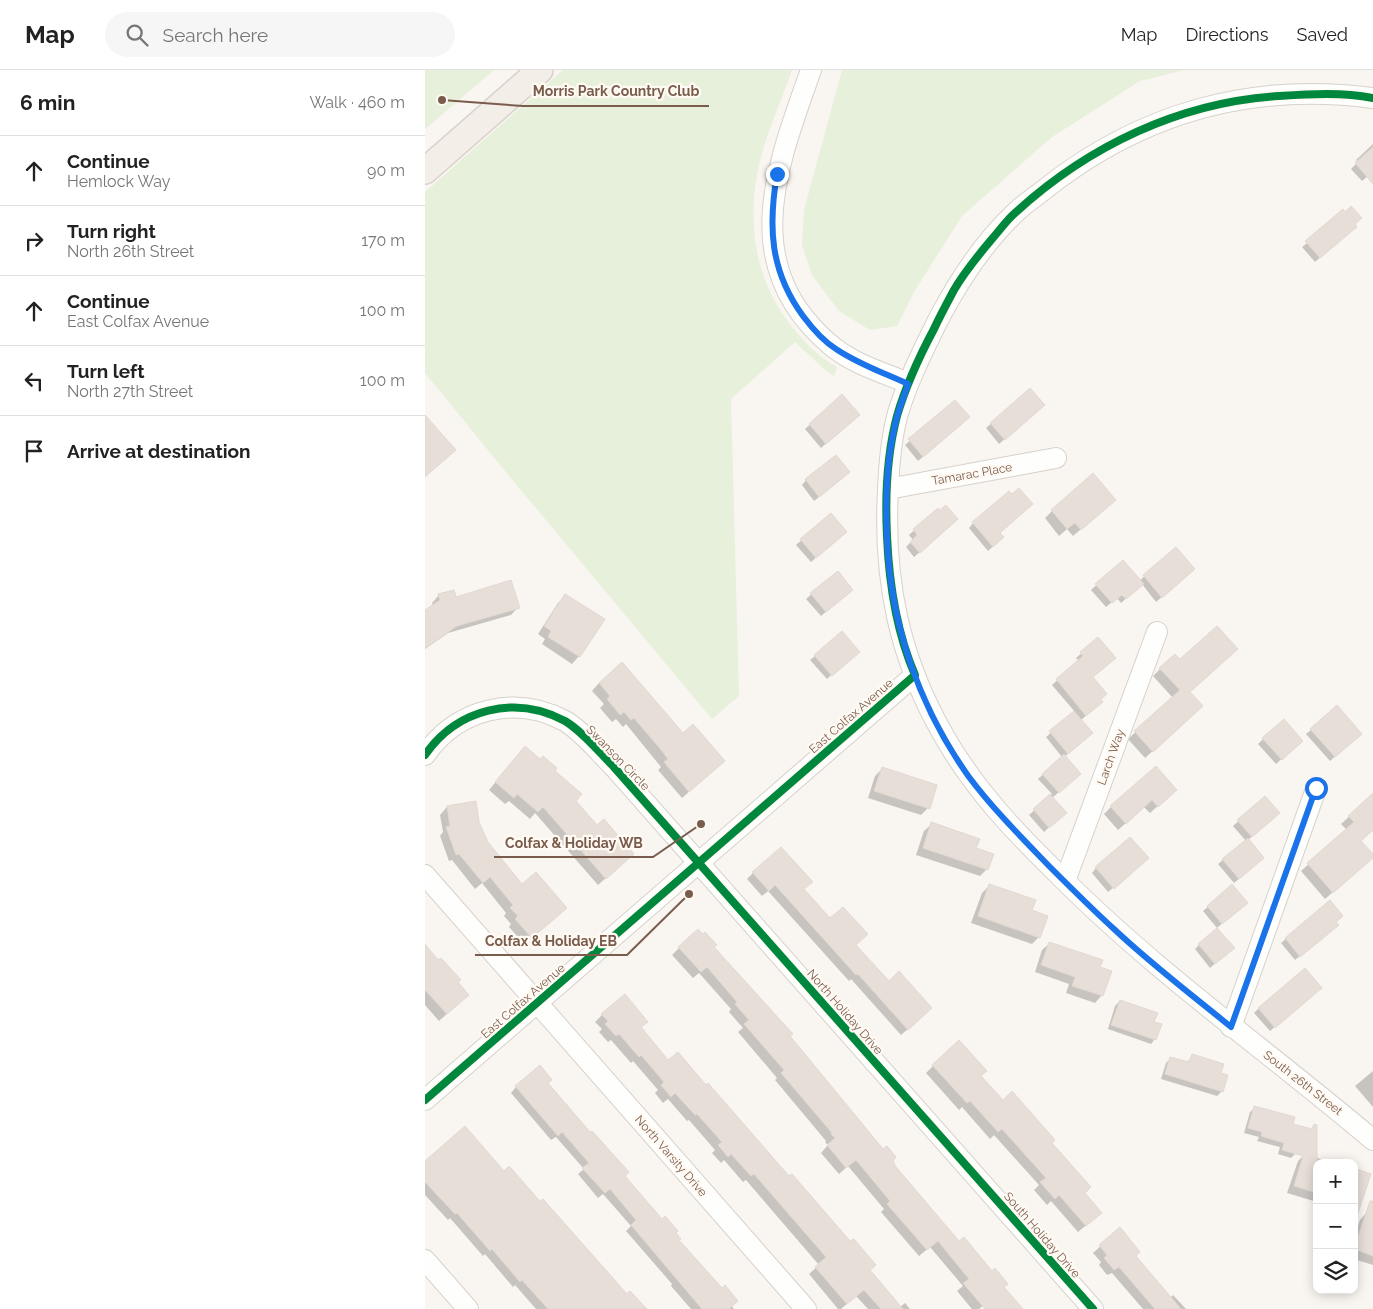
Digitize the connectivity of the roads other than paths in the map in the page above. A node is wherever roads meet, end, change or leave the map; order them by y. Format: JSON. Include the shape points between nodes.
{"nodes":[{"id":1,"x":540,"y":70,"type":"edge"},
{"id":2,"x":811,"y":70,"type":"edge"},
{"id":3,"x":1373,"y":98,"type":"edge"},
{"id":4,"x":425,"y":170,"type":"edge"},
{"id":5,"x":908,"y":384,"type":"junction"},
{"id":6,"x":1056,"y":458,"type":"dead end"},
{"id":7,"x":888,"y":489,"type":"junction"},
{"id":8,"x":1157,"y":632,"type":"dead end"},
{"id":9,"x":915,"y":675,"type":"junction"},
{"id":10,"x":425,"y":755,"type":"edge"},
{"id":11,"x":1316,"y":788,"type":"dead end"},
{"id":12,"x":699,"y":864,"type":"junction"},
{"id":13,"x":425,"y":875,"type":"edge"},
{"id":14,"x":1065,"y":882,"type":"junction"},
{"id":15,"x":536,"y":1003,"type":"junction"},
{"id":16,"x":1231,"y":1027,"type":"junction"},
{"id":17,"x":425,"y":1100,"type":"edge"},
{"id":18,"x":1373,"y":1140,"type":"edge"},
{"id":19,"x":975,"y":1176,"type":"joint"},
{"id":20,"x":425,"y":1260,"type":"edge"},
{"id":21,"x":468,"y":1309,"type":"edge"},
{"id":22,"x":806,"y":1309,"type":"edge"},
{"id":23,"x":1093,"y":1309,"type":"edge"}],
"edges":[{"from":1,"to":4,"type":"main road"},
{"from":2,"to":5,"type":"street","via":[[777,174],[772,225],[775,256],[784,284],[796,306],[822,337],[857,362]]},
{"from":3,"to":5,"type":"street","via":[[1313,94],[1253,98],[1205,107],[1160,121],[1071,168],[1014,213],[982,251],[955,288]]},
{"from":5,"to":7,"type":"street","via":[[897,417]]},
{"from":6,"to":7,"type":"street","name":"Tamarac Place"},
{"from":7,"to":9,"type":"street","via":[[888,570],[897,620]]},
{"from":8,"to":14,"type":"street","name":"Larch Way"},
{"from":9,"to":12,"type":"street","name":"East Colfax Avenue"},
{"from":9,"to":14,"type":"street","name":"South 26th Street","via":[[927,705],[969,776],[998,812]]},
{"from":10,"to":12,"type":"street","name":"Swanson Circle","via":[[453,726],[477,712],[534,709],[557,718],[584,736]]},
{"from":11,"to":16,"type":"street"},
{"from":12,"to":15,"type":"street","name":"East Colfax Avenue"},
{"from":12,"to":19,"type":"street","name":"North Holiday Drive"},
{"from":13,"to":15,"type":"street"},
{"from":14,"to":16,"type":"street","name":"South 26th Street","via":[[1115,930]]},
{"from":15,"to":17,"type":"street","name":"East Colfax Avenue"},
{"from":15,"to":22,"type":"street","name":"North Varsity Drive"},
{"from":16,"to":18,"type":"street","name":"South 26th Street"},
{"from":19,"to":23,"type":"street","name":"South Holiday Drive"},
{"from":20,"to":21,"type":"street"}]}
